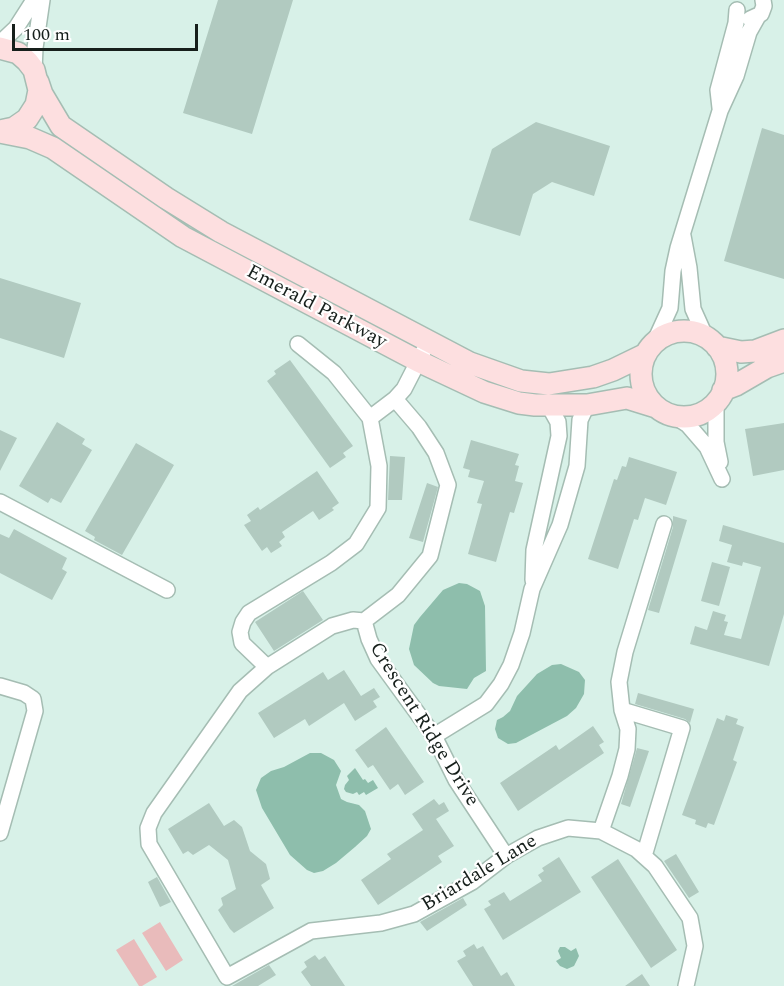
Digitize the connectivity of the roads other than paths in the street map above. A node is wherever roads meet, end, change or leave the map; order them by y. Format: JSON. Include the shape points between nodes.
{"nodes":[{"id":1,"x":33,"y":0,"type":"edge"},
{"id":2,"x":42,"y":0,"type":"edge"},
{"id":3,"x":763,"y":0,"type":"edge"},
{"id":4,"x":737,"y":5,"type":"edge"},
{"id":5,"x":758,"y":16,"type":"junction"},
{"id":6,"x":0,"y":43,"type":"edge"},
{"id":7,"x":0,"y":48,"type":"edge"},
{"id":8,"x":36,"y":76,"type":"junction"},
{"id":9,"x":720,"y":111,"type":"junction"},
{"id":10,"x":0,"y":132,"type":"edge"},
{"id":11,"x":682,"y":235,"type":"junction"},
{"id":12,"x":784,"y":340,"type":"edge"},
{"id":13,"x":427,"y":342,"type":"junction"},
{"id":14,"x":712,"y":342,"type":"junction"},
{"id":15,"x":298,"y":344,"type":"dead end"},
{"id":16,"x":650,"y":349,"type":"junction"},
{"id":17,"x":418,"y":361,"type":"junction"},
{"id":18,"x":784,"y":361,"type":"edge"},
{"id":19,"x":719,"y":396,"type":"junction"},
{"id":20,"x":395,"y":399,"type":"junction"},
{"id":21,"x":587,"y":405,"type":"junction"},
{"id":22,"x":549,"y":406,"type":"junction"},
{"id":23,"x":665,"y":411,"type":"junction"},
{"id":24,"x":370,"y":418,"type":"junction"},
{"id":25,"x":0,"y":502,"type":"edge"},
{"id":26,"x":664,"y":524,"type":"dead end"},
{"id":27,"x":532,"y":589,"type":"junction"},
{"id":28,"x":167,"y":590,"type":"dead end"},
{"id":29,"x":363,"y":621,"type":"junction"},
{"id":30,"x":267,"y":667,"type":"junction"},
{"id":31,"x":0,"y":686,"type":"edge"},
{"id":32,"x":622,"y":710,"type":"junction"},
{"id":33,"x":434,"y":736,"type":"junction"},
{"id":34,"x":602,"y":831,"type":"junction"},
{"id":35,"x":0,"y":833,"type":"edge"},
{"id":36,"x":506,"y":856,"type":"junction"},
{"id":37,"x":644,"y":856,"type":"junction"},
{"id":38,"x":686,"y":986,"type":"edge"}],
"edges":[{"from":1,"to":6,"type":"street","via":[[16,28]]},
{"from":2,"to":8,"type":"street","via":[[34,48]]},
{"from":3,"to":5,"type":"street"},
{"from":4,"to":5,"type":"street","via":[[746,18]]},
{"from":4,"to":9,"type":"street","via":[[718,90]]},
{"from":5,"to":9,"type":"street"},
{"from":7,"to":8,"type":"main road","via":[[18,53]]},
{"from":8,"to":10,"type":"main road","via":[[38,98],[32,112],[21,124]]},
{"from":8,"to":13,"type":"main road","name":"Emerald Parkway","via":[[61,126],[166,198],[221,232]]},
{"from":9,"to":11,"type":"street"},
{"from":10,"to":17,"type":"main road","name":"Emerald Parkway","via":[[53,148],[183,237]]},
{"from":11,"to":14,"type":"street","via":[[693,309]]},
{"from":11,"to":16,"type":"street","via":[[670,308]]},
{"from":12,"to":14,"type":"main road","via":[[741,352]]},
{"from":13,"to":16,"type":"main road","name":"Emerald Parkway","via":[[521,381],[549,384],[593,377]]},
{"from":13,"to":17,"type":"street"},
{"from":14,"to":16,"type":"main road","via":[[693,332],[679,331],[666,335]]},
{"from":14,"to":19,"type":"main road","via":[[726,368]]},
{"from":15,"to":24,"type":"street","via":[[334,373]]},
{"from":16,"to":23,"type":"main road","via":[[641,368],[642,382],[647,396]]},
{"from":17,"to":20,"type":"street"},
{"from":17,"to":22,"type":"main road","name":"Emerald Parkway","via":[[484,392],[519,403]]},
{"from":18,"to":19,"type":"main road"},
{"from":19,"to":23,"type":"main road","via":[[697,415],[685,417]]},
{"from":19,"to":23,"type":"street","via":[[716,442],[722,480],[707,447],[688,425]]},
{"from":20,"to":24,"type":"street"},
{"from":20,"to":29,"type":"street","via":[[436,453],[448,485],[430,556],[398,595]]},
{"from":21,"to":22,"type":"main road","name":"Emerald Parkway"},
{"from":21,"to":23,"type":"main road","name":"Emerald Parkway","via":[[627,398]]},
{"from":21,"to":27,"type":"street","via":[[580,420],[577,466],[560,525]]},
{"from":22,"to":27,"type":"street","via":[[558,422],[559,436],[534,550]]},
{"from":24,"to":30,"type":"street","via":[[379,466],[378,508],[348,551],[249,613],[240,632],[242,643]]},
{"from":25,"to":28,"type":"street"},
{"from":26,"to":32,"type":"street","via":[[625,652],[619,682]]},
{"from":27,"to":33,"type":"street","via":[[522,633],[501,684],[486,704]]},
{"from":29,"to":30,"type":"street","via":[[332,626]]},
{"from":29,"to":33,"type":"street","name":"Crescent Ridge Drive","via":[[378,659]]},
{"from":30,"to":36,"type":"street","name":"Briardale Lane","via":[[226,708],[171,785],[148,828],[149,844],[227,977],[311,931],[381,923],[414,914],[472,882]]},
{"from":31,"to":35,"type":"street","via":[[33,699],[35,711]]},
{"from":32,"to":34,"type":"street","via":[[628,729],[627,749]]},
{"from":32,"to":37,"type":"street","via":[[682,728]]},
{"from":33,"to":36,"type":"street","name":"Crescent Ridge Drive","via":[[456,780]]},
{"from":34,"to":36,"type":"street","name":"Briardale Lane","via":[[568,828],[538,838]]},
{"from":34,"to":37,"type":"street","name":"Briardale Lane"},
{"from":37,"to":38,"type":"street","name":"Briardale Lane","via":[[690,918],[695,946]]}]}
